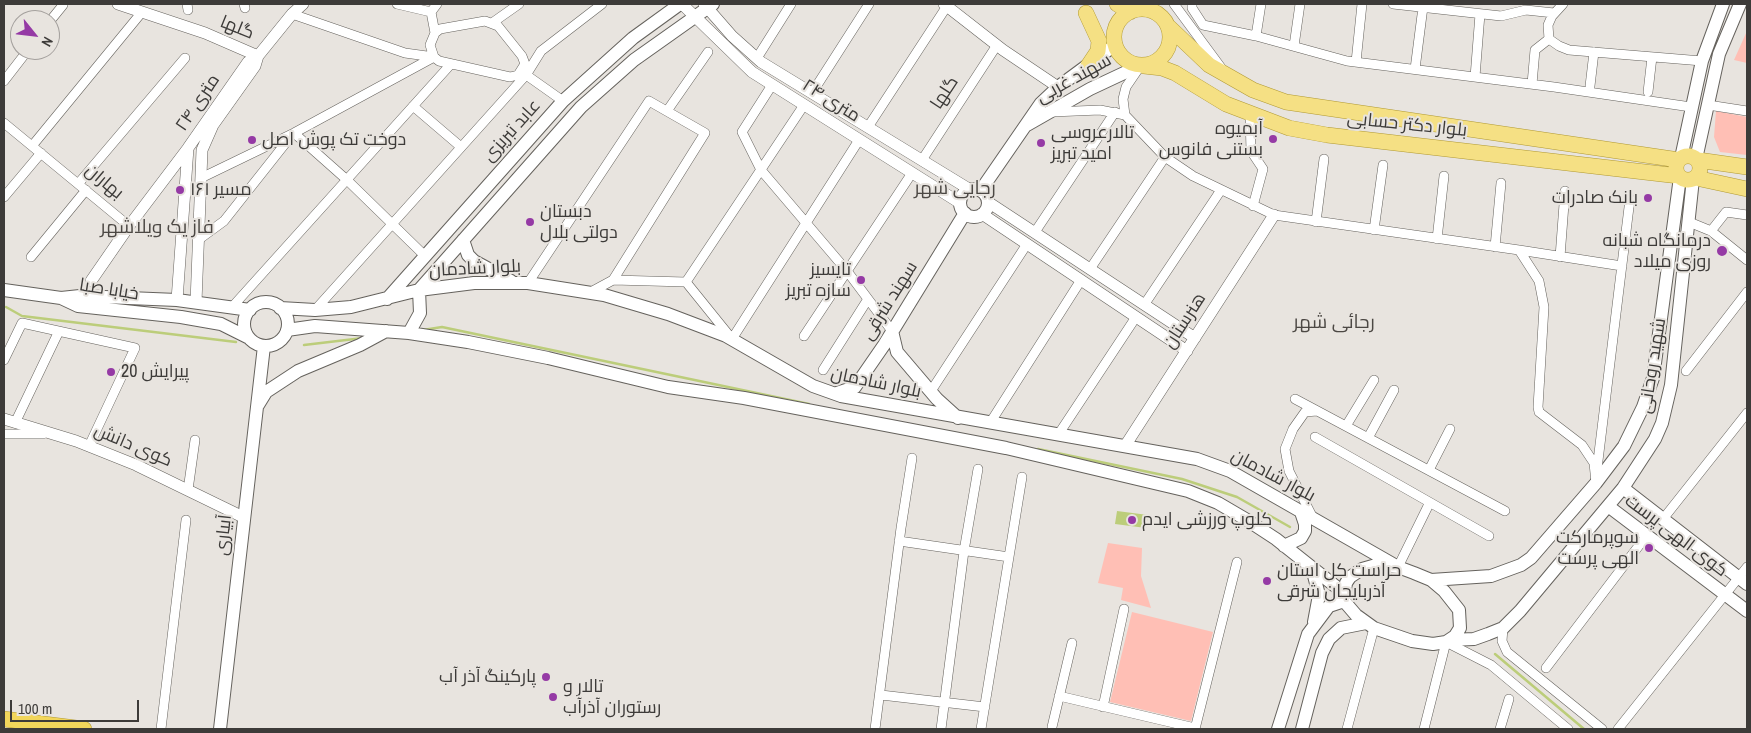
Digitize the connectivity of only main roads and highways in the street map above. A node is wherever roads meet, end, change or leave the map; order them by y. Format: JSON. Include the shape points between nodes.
{"nodes":[{"id":1,"x":681,"y":4,"type":"edge"},
{"id":2,"x":1117,"y":4,"type":"edge"},
{"id":3,"x":1722,"y":4,"type":"edge"},
{"id":4,"x":1740,"y":4,"type":"edge"},
{"id":5,"x":708,"y":5,"type":"edge"},
{"id":6,"x":1080,"y":8,"type":"edge"},
{"id":7,"x":1133,"y":9,"type":"edge"},
{"id":8,"x":1168,"y":27,"type":"junction"},
{"id":9,"x":1714,"y":28,"type":"junction"},
{"id":10,"x":1727,"y":32,"type":"junction"},
{"id":11,"x":1115,"y":42,"type":"junction"},
{"id":12,"x":1719,"y":54,"type":"junction"},
{"id":13,"x":1704,"y":56,"type":"junction"},
{"id":14,"x":1088,"y":66,"type":"junction"},
{"id":15,"x":1141,"y":66,"type":"junction"},
{"id":16,"x":1027,"y":125,"type":"junction"},
{"id":17,"x":1689,"y":159,"type":"junction"},
{"id":18,"x":1747,"y":167,"type":"edge"},
{"id":19,"x":1687,"y":177,"type":"junction"},
{"id":20,"x":1747,"y":188,"type":"edge"},
{"id":21,"x":975,"y":190,"type":"junction"},
{"id":22,"x":962,"y":208,"type":"junction"},
{"id":23,"x":463,"y":240,"type":"junction"},
{"id":24,"x":522,"y":283,"type":"junction"},
{"id":25,"x":4,"y":290,"type":"edge"},
{"id":26,"x":419,"y":290,"type":"junction"},
{"id":27,"x":61,"y":298,"type":"junction"},
{"id":28,"x":386,"y":299,"type":"junction"},
{"id":29,"x":280,"y":308,"type":"junction"},
{"id":30,"x":250,"y":310,"type":"junction"},
{"id":31,"x":287,"y":330,"type":"junction"},
{"id":32,"x":892,"y":330,"type":"junction"},
{"id":33,"x":386,"y":331,"type":"junction"},
{"id":34,"x":408,"y":333,"type":"junction"},
{"id":35,"x":249,"y":338,"type":"junction"},
{"id":36,"x":264,"y":346,"type":"junction"},
{"id":37,"x":834,"y":393,"type":"junction"},
{"id":38,"x":257,"y":407,"type":"junction"},
{"id":39,"x":958,"y":418,"type":"junction"},
{"id":40,"x":1623,"y":488,"type":"junction"},
{"id":41,"x":1608,"y":506,"type":"junction"},
{"id":42,"x":1302,"y":512,"type":"junction"},
{"id":43,"x":1284,"y":546,"type":"junction"},
{"id":44,"x":1312,"y":568,"type":"junction"},
{"id":45,"x":1398,"y":568,"type":"junction"},
{"id":46,"x":1431,"y":580,"type":"junction"},
{"id":47,"x":1743,"y":581,"type":"edge"},
{"id":48,"x":1344,"y":597,"type":"junction"},
{"id":49,"x":1747,"y":612,"type":"edge"},
{"id":50,"x":1314,"y":624,"type":"junction"},
{"id":51,"x":1370,"y":626,"type":"junction"},
{"id":52,"x":1448,"y":641,"type":"junction"},
{"id":53,"x":4,"y":719,"type":"edge"},
{"id":54,"x":84,"y":729,"type":"edge"},
{"id":55,"x":220,"y":729,"type":"edge"},
{"id":56,"x":1278,"y":729,"type":"edge"},
{"id":57,"x":1302,"y":729,"type":"edge"}],
"edges":[{"from":1,"to":28,"type":"main road","name":"عابد تبریزی","via":[[633,38],[562,101]]},
{"from":2,"to":7,"type":"main road"},
{"from":3,"to":9,"type":"main road"},
{"from":4,"to":10,"type":"main road"},
{"from":5,"to":23,"type":"main road","name":"عابد تبریزی","via":[[634,60],[581,108]]},
{"from":6,"to":11,"type":"main road"},
{"from":6,"to":14,"type":"main road","via":[[1099,41],[1098,51]]},
{"from":7,"to":8,"type":"main road","via":[[1158,14]]},
{"from":7,"to":11,"type":"main road","via":[[1118,23]]},
{"from":8,"to":15,"type":"main road","via":[[1170,44],[1166,53],[1152,64]]},
{"from":8,"to":17,"type":"main road","name":"بلوار دکتر حسابی","via":[[1195,54],[1227,75],[1253,90],[1286,102]]},
{"from":9,"to":10,"type":"main road"},
{"from":9,"to":13,"type":"main road"},
{"from":10,"to":12,"type":"main road"},
{"from":11,"to":14,"type":"main road","name":"سهند غربی"},
{"from":11,"to":15,"type":"main road","via":[[1124,59]]},
{"from":12,"to":13,"type":"main road"},
{"from":12,"to":17,"type":"main road","via":[[1708,104]]},
{"from":13,"to":17,"type":"main road","via":[[1691,107]]},
{"from":14,"to":16,"type":"main road","name":"سهند غربی","via":[[1058,87],[1031,115]]},
{"from":15,"to":16,"type":"main road","name":"سهند غربی","via":[[1090,89]]},
{"from":15,"to":19,"type":"main road","name":"بلوار دکتر حسابی","via":[[1175,73],[1226,104],[1289,128]]},
{"from":16,"to":21,"type":"main road","name":"سهند غربی"},
{"from":17,"to":18,"type":"main road","name":"بلوار دکتر حسابی"},
{"from":17,"to":19,"type":"main road","via":[[1676,169]]},
{"from":17,"to":19,"type":"main road","via":[[1701,169]]},
{"from":19,"to":20,"type":"main road","name":"بلوار دکتر حسابی"},
{"from":19,"to":40,"type":"main road","name":"شهید روحانی","via":[[1689,222],[1667,408],[1655,439]]},
{"from":19,"to":46,"type":"main road","name":"شهید روحانی","via":[[1653,378],[1634,429],[1531,558],[1491,576]]},
{"from":21,"to":22,"type":"main road","via":[[964,192]]},
{"from":21,"to":22,"type":"main road","via":[[986,195],[988,202],[982,214],[973,217]]},
{"from":22,"to":32,"type":"main road","name":"سهند شرقی"},
{"from":23,"to":24,"type":"main road","via":[[474,261]]},
{"from":23,"to":26,"type":"main road","name":"عابد تبریزی"},
{"from":24,"to":26,"type":"main road","name":"بلوار شادمان","via":[[474,283]]},
{"from":24,"to":37,"type":"main road","name":"بلوار شادمان","via":[[589,293],[668,314],[732,340],[813,386]]},
{"from":25,"to":27,"type":"main road"},
{"from":26,"to":28,"type":"main road","name":"بلوار شادمان"},
{"from":26,"to":34,"type":"main road","via":[[420,313]]},
{"from":27,"to":30,"type":"main road","name":"خیابا صبا","via":[[177,300]]},
{"from":27,"to":35,"type":"main road","name":"خیابا صبا","via":[[78,306],[221,324]]},
{"from":28,"to":29,"type":"main road","name":"بلوار شادمان","via":[[351,308]]},
{"from":29,"to":30,"type":"main road","via":[[263,303]]},
{"from":29,"to":31,"type":"main road","via":[[287,318]]},
{"from":30,"to":35,"type":"main road","via":[[244,326]]},
{"from":31,"to":33,"type":"main road","via":[[315,326]]},
{"from":31,"to":36,"type":"main road","via":[[276,343]]},
{"from":32,"to":37,"type":"main road","name":"سهند شرقی","via":[[855,387]]},
{"from":32,"to":39,"type":"main road","via":[[897,352]]},
{"from":33,"to":34,"type":"main road"},
{"from":33,"to":38,"type":"main road","via":[[298,371],[266,392]]},
{"from":34,"to":43,"type":"main road","via":[[548,358],[668,388],[744,398],[1006,448],[1188,491],[1218,503]]},
{"from":35,"to":36,"type":"main road"},
{"from":36,"to":38,"type":"main road","name":"آبیاری"},
{"from":37,"to":39,"type":"main road","name":"بلوار شادمان"},
{"from":38,"to":55,"type":"main road","name":"آبیاری"},
{"from":39,"to":42,"type":"main road","name":"بلوار شادمان","via":[[1205,462],[1230,471]]},
{"from":40,"to":41,"type":"main road","name":"شهید روحانی"},
{"from":40,"to":47,"type":"main road","name":"کوی الهی پرست"},
{"from":41,"to":49,"type":"main road","name":"کوی الهی پرست"},
{"from":41,"to":52,"type":"main road","name":"شهید روحانی","via":[[1528,603],[1503,628],[1474,638]]},
{"from":42,"to":43,"type":"main road","via":[[1305,531],[1301,538]]},
{"from":42,"to":45,"type":"main road","name":"بلوار شادمان"},
{"from":43,"to":44,"type":"main road"},
{"from":44,"to":48,"type":"main road"},
{"from":44,"to":50,"type":"main road","via":[[1319,595]]},
{"from":45,"to":46,"type":"main road"},
{"from":45,"to":48,"type":"main road","via":[[1376,565],[1362,569],[1346,583]]},
{"from":46,"to":52,"type":"main road","via":[[1459,610],[1460,628]]},
{"from":48,"to":50,"type":"main road","via":[[1329,606]]},
{"from":48,"to":51,"type":"main road"},
{"from":50,"to":56,"type":"main road","via":[[1302,649]]},
{"from":51,"to":52,"type":"main road","name":"شهید روحانی","via":[[1395,637],[1422,643]]},
{"from":51,"to":57,"type":"main road","via":[[1341,628],[1329,639],[1322,652]]},
{"from":53,"to":54,"type":"highway"}]}
